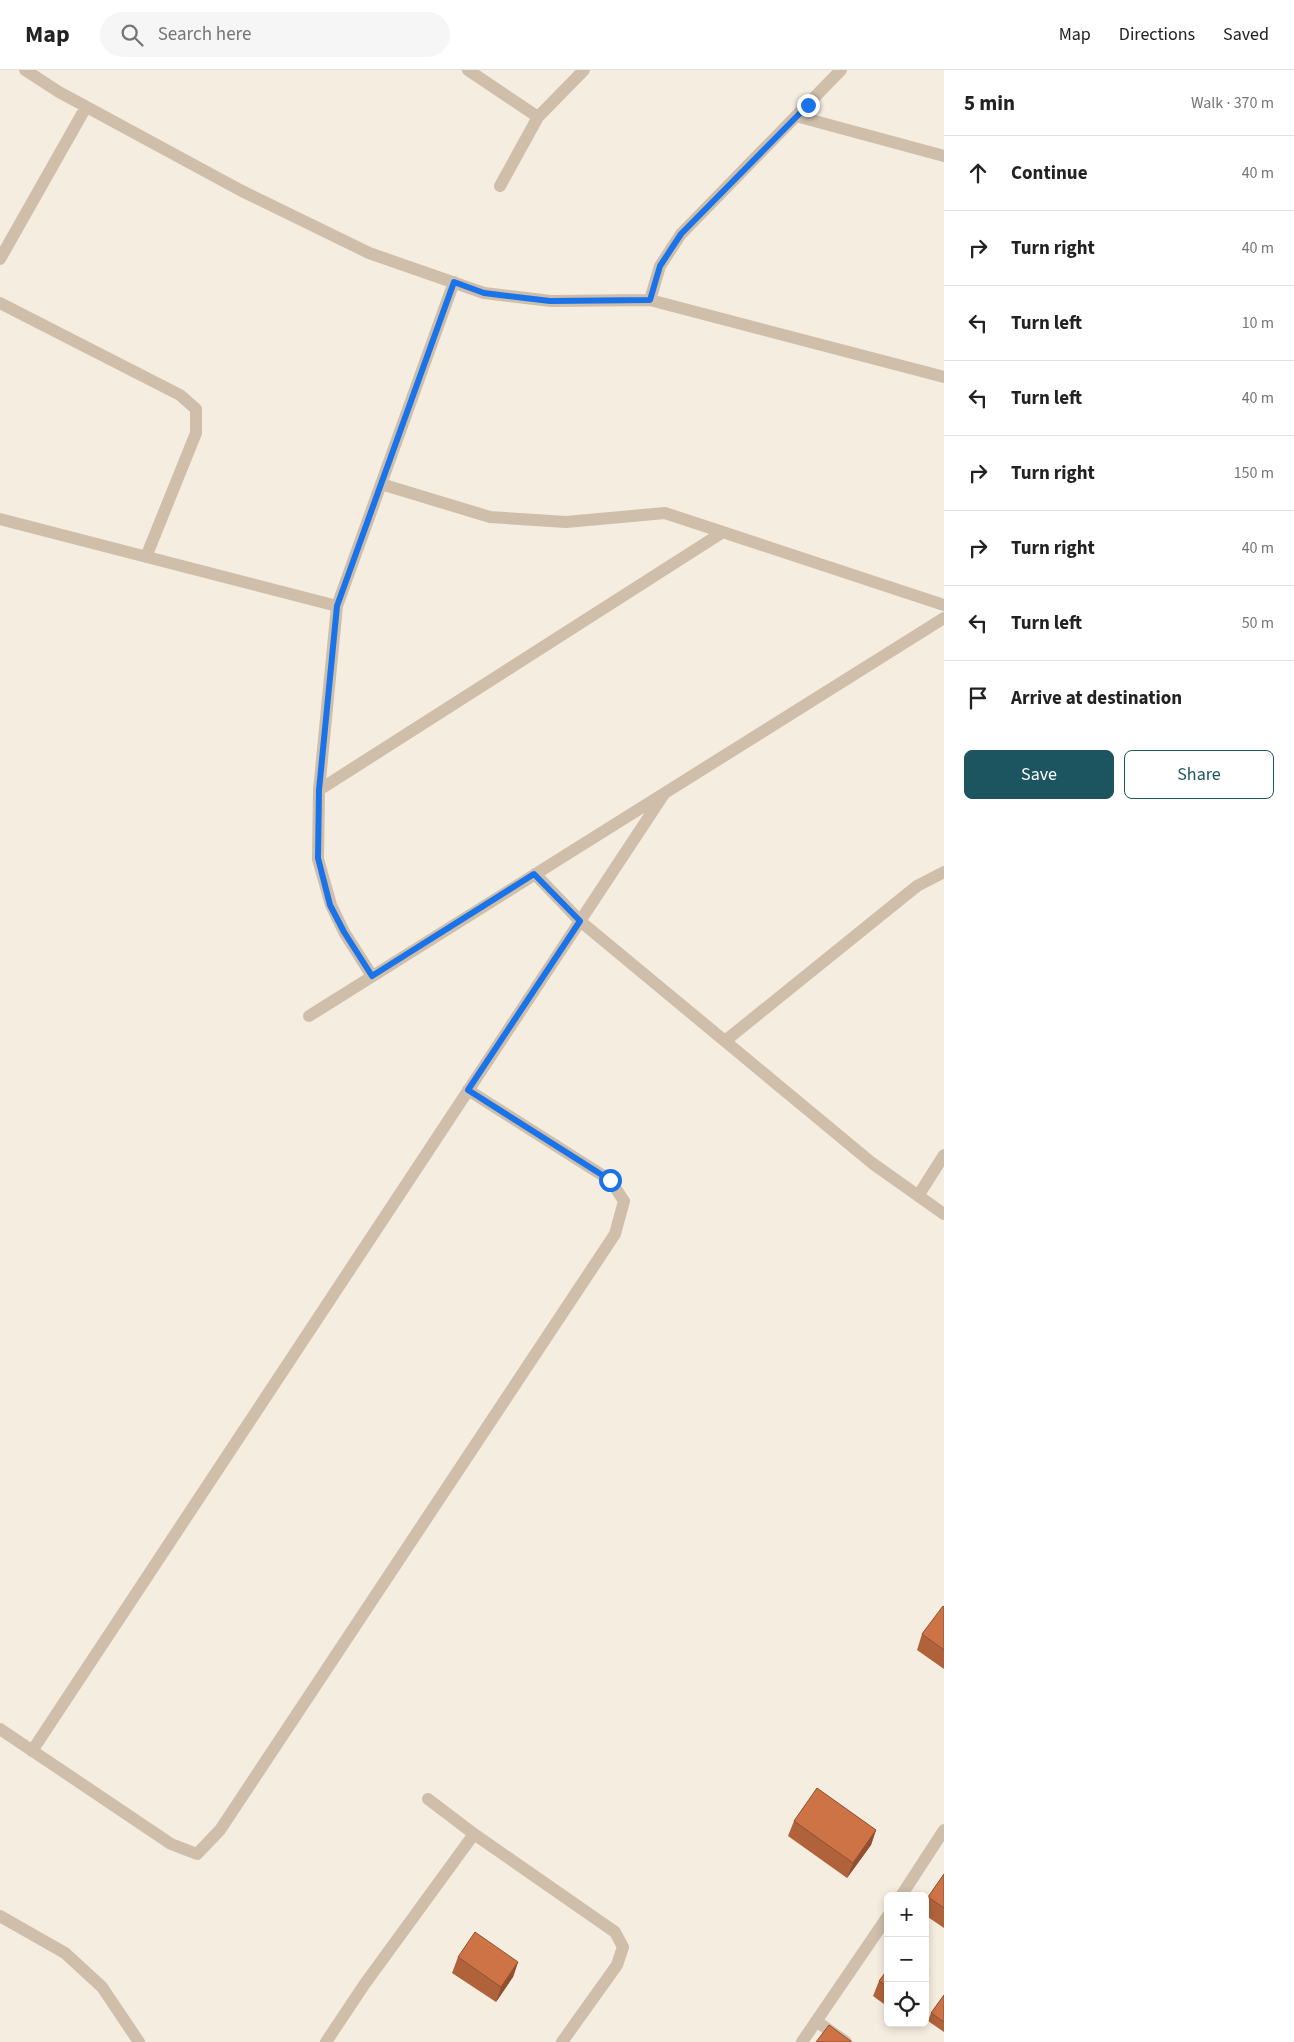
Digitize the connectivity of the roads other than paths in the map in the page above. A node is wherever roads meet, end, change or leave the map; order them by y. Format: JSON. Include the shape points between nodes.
{"nodes":[{"id":1,"x":25,"y":70,"type":"edge"},
{"id":2,"x":468,"y":70,"type":"edge"},
{"id":3,"x":584,"y":70,"type":"edge"},
{"id":4,"x":842,"y":70,"type":"edge"},
{"id":5,"x":86,"y":107,"type":"junction"},
{"id":6,"x":796,"y":116,"type":"junction"},
{"id":7,"x":538,"y":117,"type":"junction"},
{"id":8,"x":944,"y":156,"type":"edge"},
{"id":9,"x":500,"y":186,"type":"dead end"},
{"id":10,"x":0,"y":259,"type":"edge"},
{"id":11,"x":454,"y":282,"type":"junction"},
{"id":12,"x":650,"y":300,"type":"junction"},
{"id":13,"x":0,"y":303,"type":"edge"},
{"id":14,"x":944,"y":377,"type":"edge"},
{"id":15,"x":381,"y":484,"type":"junction"},
{"id":16,"x":0,"y":519,"type":"edge"},
{"id":17,"x":723,"y":532,"type":"junction"},
{"id":18,"x":146,"y":557,"type":"junction"},
{"id":19,"x":944,"y":605,"type":"edge"},
{"id":20,"x":337,"y":606,"type":"junction"},
{"id":21,"x":944,"y":618,"type":"edge"},
{"id":22,"x":319,"y":790,"type":"junction"},
{"id":23,"x":664,"y":794,"type":"junction"},
{"id":24,"x":944,"y":872,"type":"edge"},
{"id":25,"x":534,"y":874,"type":"junction"},
{"id":26,"x":580,"y":921,"type":"junction"},
{"id":27,"x":372,"y":976,"type":"junction"},
{"id":28,"x":309,"y":1016,"type":"dead end"},
{"id":29,"x":725,"y":1041,"type":"junction"},
{"id":30,"x":468,"y":1090,"type":"junction"},
{"id":31,"x":944,"y":1155,"type":"edge"},
{"id":32,"x":918,"y":1196,"type":"junction"},
{"id":33,"x":944,"y":1214,"type":"edge"},
{"id":34,"x":0,"y":1729,"type":"edge"},
{"id":35,"x":32,"y":1751,"type":"junction"},
{"id":36,"x":428,"y":1799,"type":"dead end"},
{"id":37,"x":944,"y":1830,"type":"edge"},
{"id":38,"x":474,"y":1834,"type":"junction"},
{"id":39,"x":904,"y":1892,"type":"edge"},
{"id":40,"x":0,"y":1916,"type":"edge"},
{"id":41,"x":884,"y":1922,"type":"edge"},
{"id":42,"x":816,"y":2021,"type":"junction"},
{"id":43,"x":139,"y":2042,"type":"edge"},
{"id":44,"x":326,"y":2042,"type":"edge"},
{"id":45,"x":562,"y":2042,"type":"edge"},
{"id":46,"x":802,"y":2042,"type":"edge"},
{"id":47,"x":846,"y":2042,"type":"edge"}],
"edges":[{"from":1,"to":5,"type":"street"},
{"from":2,"to":7,"type":"street"},
{"from":3,"to":7,"type":"street"},
{"from":4,"to":6,"type":"street"},
{"from":5,"to":10,"type":"street"},
{"from":5,"to":11,"type":"street","via":[[240,190],[369,253]]},
{"from":6,"to":8,"type":"street"},
{"from":6,"to":12,"type":"street","via":[[681,234],[660,266]]},
{"from":7,"to":9,"type":"street"},
{"from":11,"to":12,"type":"street","via":[[484,293],[550,301]]},
{"from":11,"to":15,"type":"street"},
{"from":12,"to":14,"type":"street"},
{"from":13,"to":18,"type":"street","via":[[180,395],[196,409],[196,433]]},
{"from":15,"to":17,"type":"street","via":[[490,517],[566,522],[665,513]]},
{"from":15,"to":20,"type":"street"},
{"from":16,"to":18,"type":"street"},
{"from":17,"to":19,"type":"street"},
{"from":17,"to":22,"type":"street"},
{"from":18,"to":20,"type":"street"},
{"from":20,"to":22,"type":"street"},
{"from":21,"to":23,"type":"street"},
{"from":22,"to":27,"type":"street","via":[[318,858],[330,905]]},
{"from":23,"to":25,"type":"street"},
{"from":23,"to":26,"type":"street"},
{"from":24,"to":29,"type":"street","via":[[917,886]]},
{"from":25,"to":26,"type":"street"},
{"from":25,"to":27,"type":"street"},
{"from":26,"to":29,"type":"street"},
{"from":26,"to":30,"type":"street"},
{"from":27,"to":28,"type":"street"},
{"from":29,"to":32,"type":"street","via":[[872,1163]]},
{"from":30,"to":35,"type":"street"},
{"from":30,"to":35,"type":"street","via":[[610,1180],[624,1201],[615,1234],[220,1830],[197,1854],[172,1844]]},
{"from":31,"to":32,"type":"street"},
{"from":32,"to":33,"type":"street"},
{"from":34,"to":35,"type":"street"},
{"from":36,"to":38,"type":"street"},
{"from":37,"to":39,"type":"street"},
{"from":38,"to":44,"type":"street"},
{"from":38,"to":45,"type":"street","via":[[615,1932],[624,1947],[617,1965]]},
{"from":40,"to":43,"type":"street","via":[[66,1953],[102,1986]]},
{"from":41,"to":42,"type":"street"},
{"from":42,"to":46,"type":"street"},
{"from":42,"to":47,"type":"street"}]}
